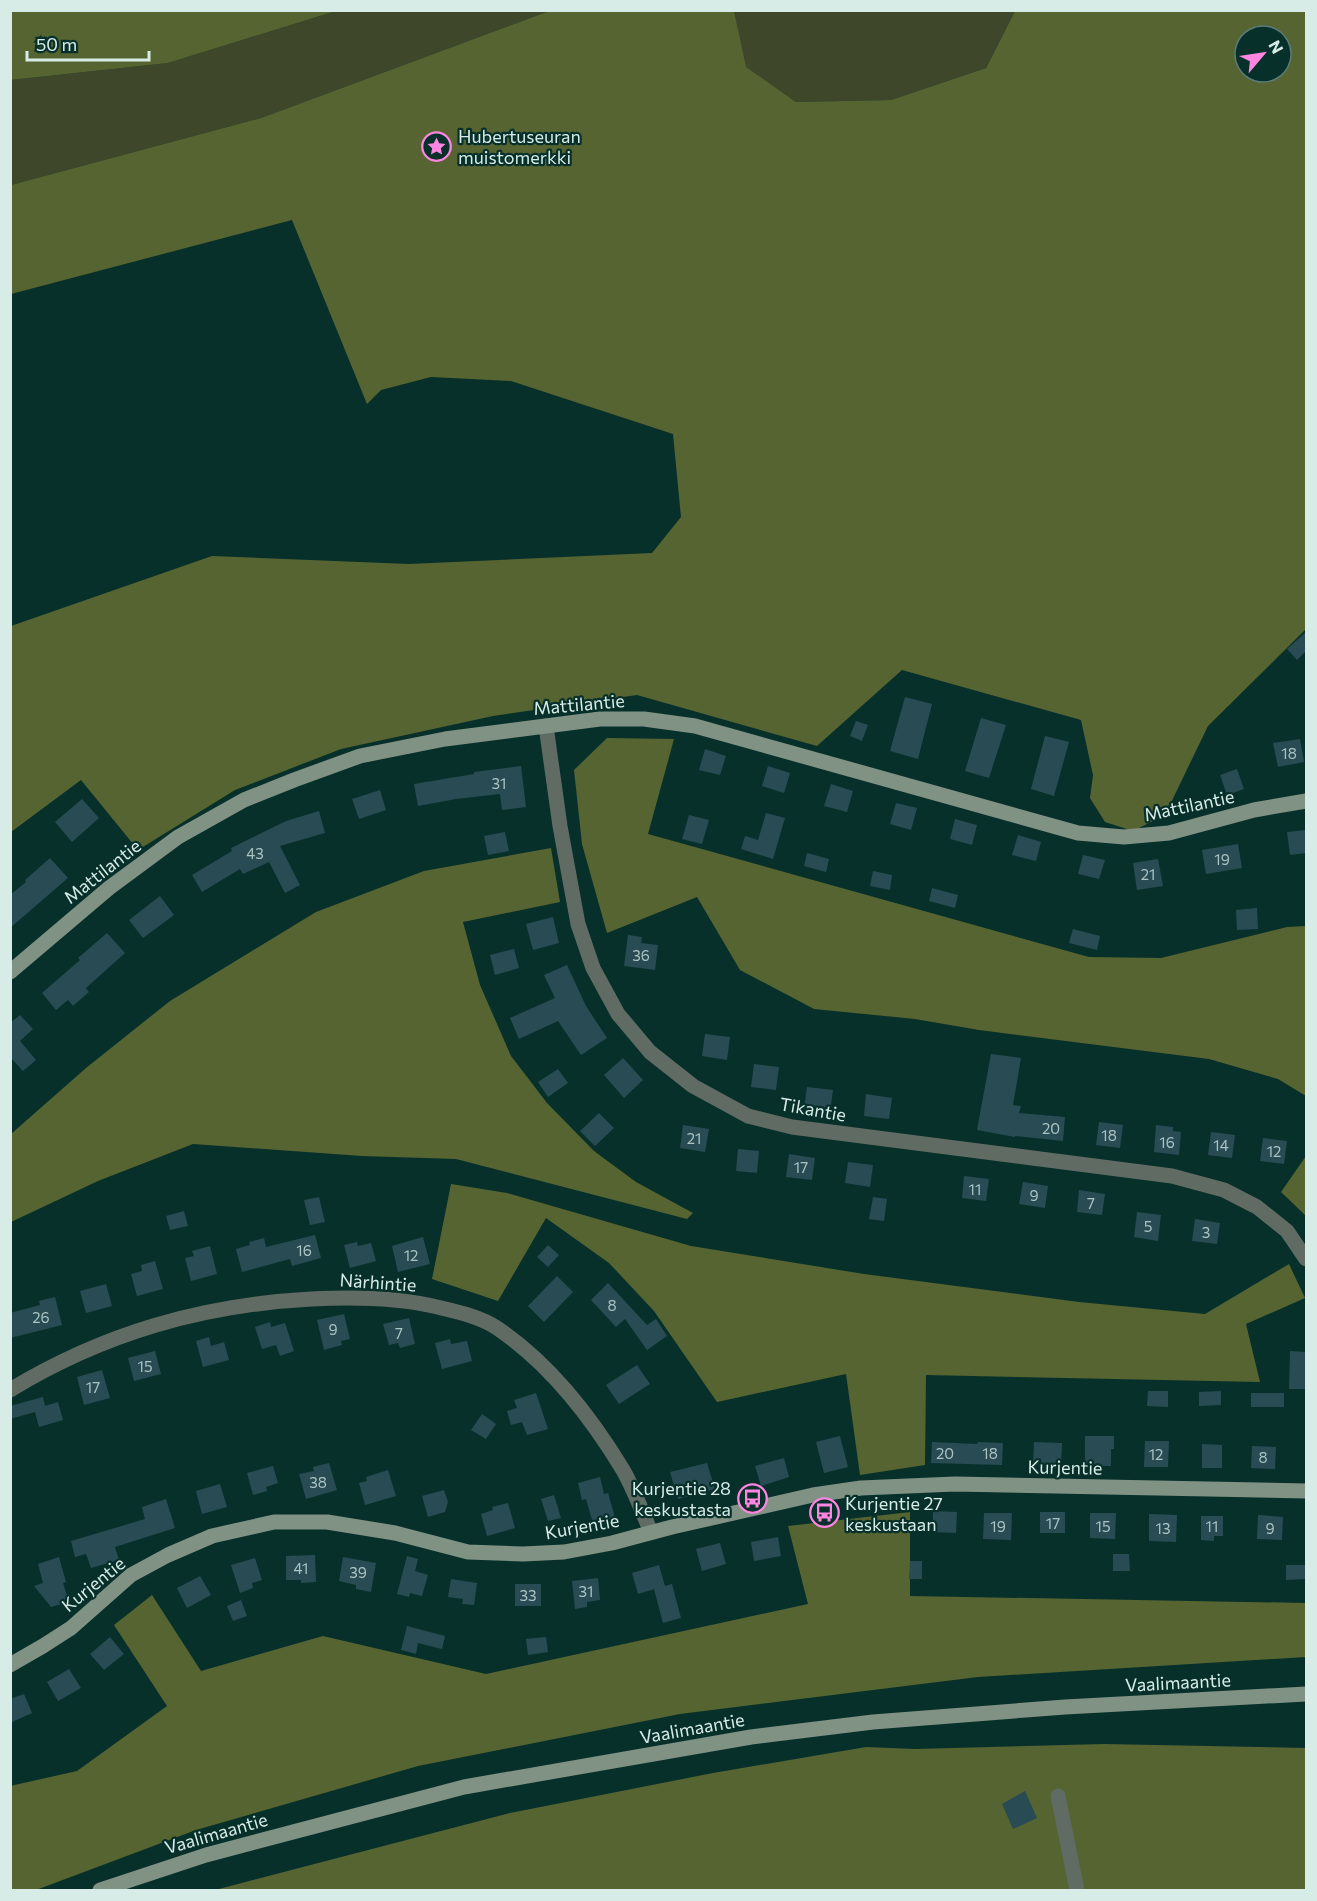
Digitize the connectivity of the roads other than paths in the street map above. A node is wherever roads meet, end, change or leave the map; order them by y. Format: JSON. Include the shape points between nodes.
{"nodes":[{"id":1,"x":546,"y":726,"type":"junction"},
{"id":2,"x":1306,"y":801,"type":"edge"},
{"id":3,"x":10,"y":972,"type":"edge"},
{"id":4,"x":1306,"y":1259,"type":"edge"},
{"id":5,"x":10,"y":1390,"type":"edge"},
{"id":6,"x":1306,"y":1491,"type":"edge"},
{"id":7,"x":651,"y":1532,"type":"junction"},
{"id":8,"x":10,"y":1665,"type":"edge"},
{"id":9,"x":1306,"y":1694,"type":"edge"},
{"id":10,"x":1058,"y":1796,"type":"dead end"},
{"id":11,"x":100,"y":1890,"type":"edge"},
{"id":12,"x":1077,"y":1890,"type":"edge"}],
"edges":[{"from":1,"to":2,"type":"street","name":"Mattilantie","via":[[600,718],[695,726],[1078,833],[1124,837],[1169,833],[1254,810]]},
{"from":1,"to":3,"type":"street","name":"Mattilantie","via":[[445,739],[360,756],[244,800],[178,837],[135,868]]},
{"from":1,"to":4,"type":"street","name":"Tikantie","via":[[578,924],[592,968],[618,1014],[650,1052],[693,1086],[748,1116],[792,1127],[1172,1176],[1224,1190],[1257,1207],[1287,1231]]},
{"from":5,"to":7,"type":"street","name":"Närhintie","via":[[87,1349],[207,1311],[278,1300],[352,1297],[419,1303],[460,1312],[495,1327],[554,1377],[595,1427],[624,1472]]},
{"from":6,"to":7,"type":"street","name":"Kurjentie","via":[[955,1484],[861,1488]]},
{"from":7,"to":8,"type":"street","name":"Kurjentie","via":[[574,1550],[523,1554],[468,1552],[395,1533],[327,1522],[274,1522],[212,1536],[131,1575],[71,1628]]},
{"from":9,"to":11,"type":"street","name":"Vaalimaantie","via":[[873,1722],[751,1737],[464,1787],[206,1855]]},
{"from":10,"to":12,"type":"street"}]}
